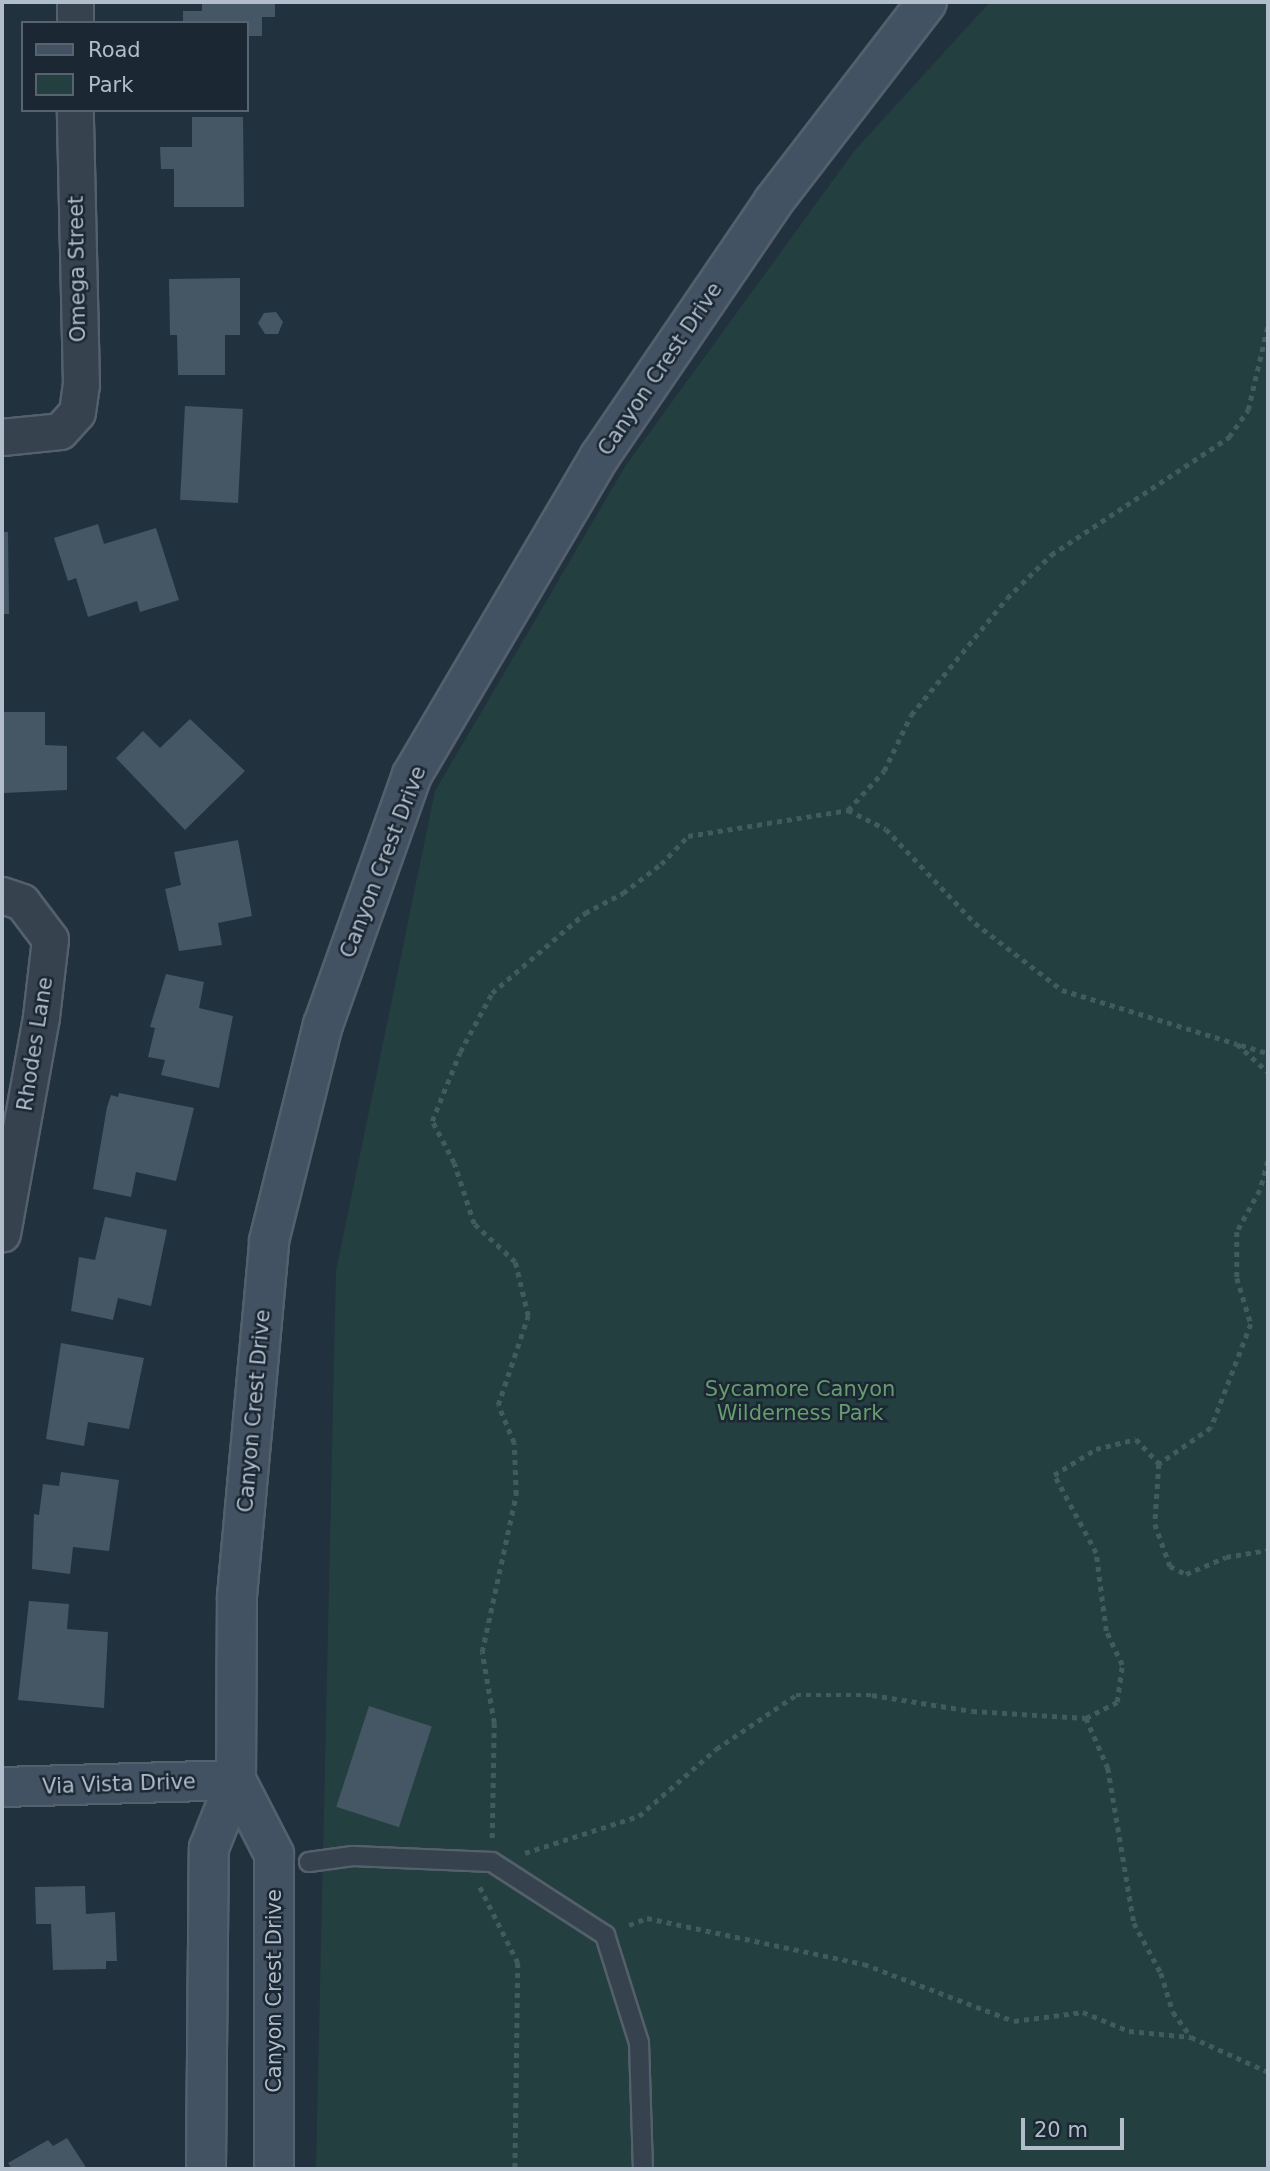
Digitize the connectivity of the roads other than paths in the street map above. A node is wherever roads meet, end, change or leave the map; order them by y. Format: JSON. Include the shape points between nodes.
{"nodes":[{"id":1,"x":75,"y":2,"type":"edge"},
{"id":2,"x":927,"y":2,"type":"edge"},
{"id":3,"x":75,"y":21,"type":"edge"},
{"id":4,"x":75,"y":112,"type":"edge"},
{"id":5,"x":2,"y":437,"type":"edge"},
{"id":6,"x":12,"y":899,"type":"edge"},
{"id":7,"x":2,"y":1234,"type":"edge"},
{"id":8,"x":236,"y":1780,"type":"junction"},
{"id":9,"x":2,"y":1787,"type":"edge"},
{"id":10,"x":309,"y":1862,"type":"dead end"},
{"id":11,"x":206,"y":2169,"type":"edge"},
{"id":12,"x":274,"y":2169,"type":"edge"},
{"id":13,"x":643,"y":2169,"type":"edge"}],
"edges":[{"from":1,"to":3,"type":"street"},
{"from":2,"to":8,"type":"main road","name":"Canyon Crest Drive","via":[[773,202],[600,456],[412,775],[323,1025],[269,1241],[237,1596]]},
{"from":4,"to":5,"type":"street","name":"Omega Street","via":[[77,412],[69,426],[44,436]]},
{"from":6,"to":7,"type":"street","name":"Rhodes Lane","via":[[50,939],[41,1017]]},
{"from":8,"to":9,"type":"main road","name":"Via Vista Drive"},
{"from":8,"to":11,"type":"main road","name":"Canyon Crest Drive","via":[[209,1847]]},
{"from":8,"to":12,"type":"main road","name":"Canyon Crest Drive","via":[[274,1854]]},
{"from":10,"to":13,"type":"lane","via":[[353,1856],[492,1862],[605,1935],[639,2043]]}]}
